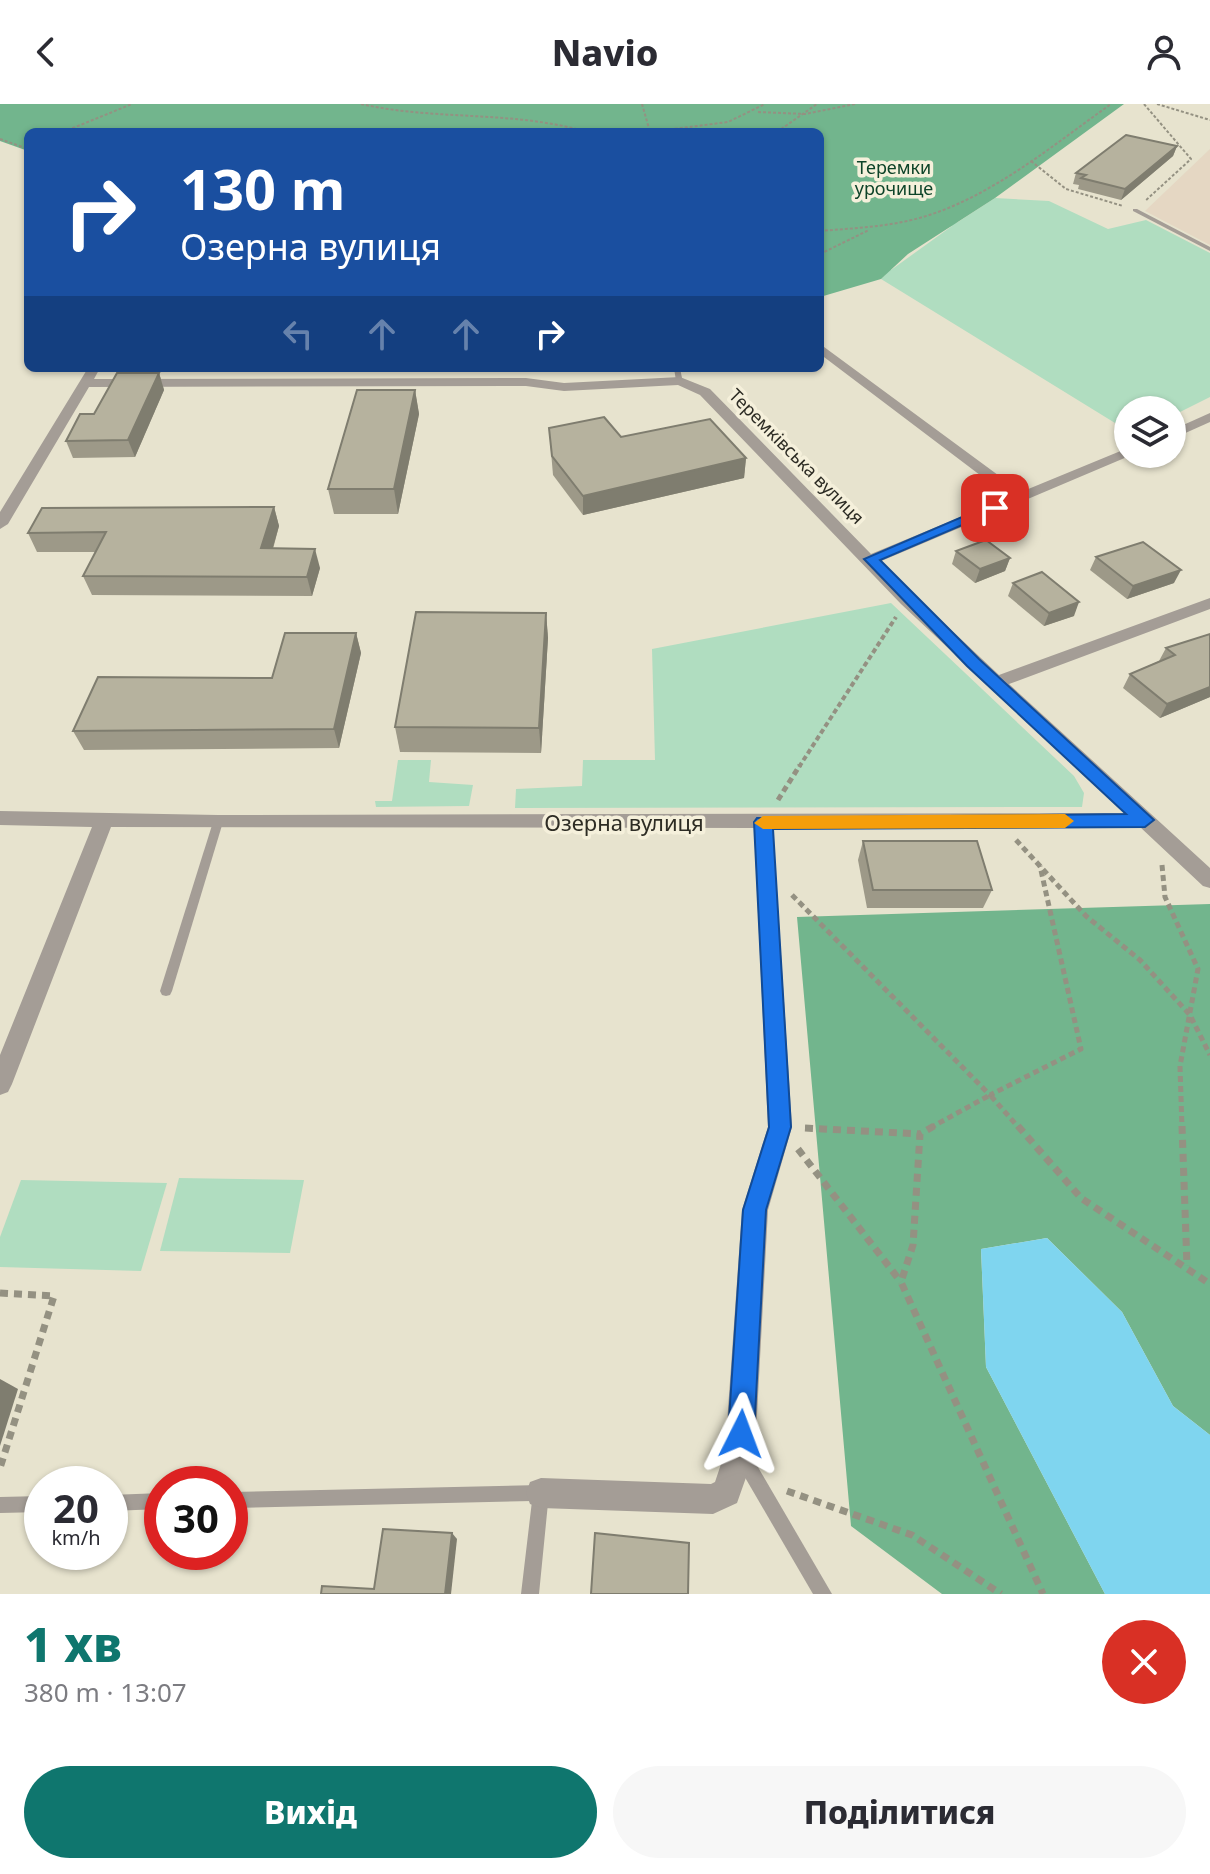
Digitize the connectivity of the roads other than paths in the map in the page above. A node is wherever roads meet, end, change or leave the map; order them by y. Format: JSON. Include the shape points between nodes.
{"nodes":[{"id":1,"x":1135,"y":210,"type":"road end"},
{"id":2,"x":1210,"y":249,"type":"edge"},
{"id":3,"x":824,"y":351,"type":"edge"},
{"id":4,"x":92,"y":372,"type":"edge"},
{"id":5,"x":679,"y":374,"type":"edge"},
{"id":6,"x":86,"y":383,"type":"junction"},
{"id":7,"x":1210,"y":417,"type":"edge"},
{"id":8,"x":1186,"y":428,"type":"edge"},
{"id":9,"x":1114,"y":459,"type":"edge"},
{"id":10,"x":1020,"y":498,"type":"junction"},
{"id":11,"x":0,"y":524,"type":"edge"},
{"id":12,"x":871,"y":559,"type":"junction"},
{"id":13,"x":1210,"y":603,"type":"edge"},
{"id":14,"x":995,"y":683,"type":"junction"},
{"id":15,"x":0,"y":818,"type":"edge"},
{"id":16,"x":1145,"y":820,"type":"junction"},
{"id":17,"x":104,"y":821,"type":"junction"},
{"id":18,"x":218,"y":822,"type":"junction"},
{"id":19,"x":763,"y":822,"type":"junction"},
{"id":20,"x":1210,"y":880,"type":"edge"},
{"id":21,"x":166,"y":991,"type":"dead end"},
{"id":22,"x":0,"y":1084,"type":"edge"},
{"id":23,"x":740,"y":1452,"type":"junction"},
{"id":24,"x":541,"y":1493,"type":"junction"},
{"id":25,"x":248,"y":1500,"type":"edge"},
{"id":26,"x":24,"y":1504,"type":"edge"},
{"id":27,"x":0,"y":1505,"type":"edge"},
{"id":28,"x":530,"y":1594,"type":"edge"},
{"id":29,"x":823,"y":1594,"type":"edge"}],
"edges":[{"from":1,"to":2,"type":"lane"},
{"from":3,"to":10,"type":"street"},
{"from":4,"to":6,"type":"street"},
{"from":5,"to":6,"type":"street","name":"Теремківська вулиця","via":[[564,387],[526,382]]},
{"from":5,"to":12,"type":"street","name":"Теремківська вулиця","via":[[705,392]]},
{"from":6,"to":11,"type":"street"},
{"from":7,"to":8,"type":"street"},
{"from":9,"to":10,"type":"street"},
{"from":10,"to":12,"type":"street"},
{"from":12,"to":14,"type":"street","name":"Теремківська вулиця"},
{"from":13,"to":14,"type":"street"},
{"from":14,"to":16,"type":"street","name":"Теремківська вулиця"},
{"from":15,"to":17,"type":"street","name":"Озерна вулиця"},
{"from":16,"to":19,"type":"street","name":"Озерна вулиця"},
{"from":16,"to":20,"type":"street","name":"Теремківська вулиця"},
{"from":17,"to":18,"type":"street","name":"Озерна вулиця"},
{"from":17,"to":22,"type":"street"},
{"from":18,"to":19,"type":"street","name":"Озерна вулиця"},
{"from":18,"to":21,"type":"lane"},
{"from":19,"to":23,"type":"street","via":[[780,1127],[755,1210]]},
{"from":23,"to":24,"type":"street","via":[[726,1492],[713,1499]]},
{"from":23,"to":29,"type":"lane"},
{"from":24,"to":25,"type":"lane"},
{"from":24,"to":28,"type":"lane"},
{"from":26,"to":27,"type":"lane"}]}
